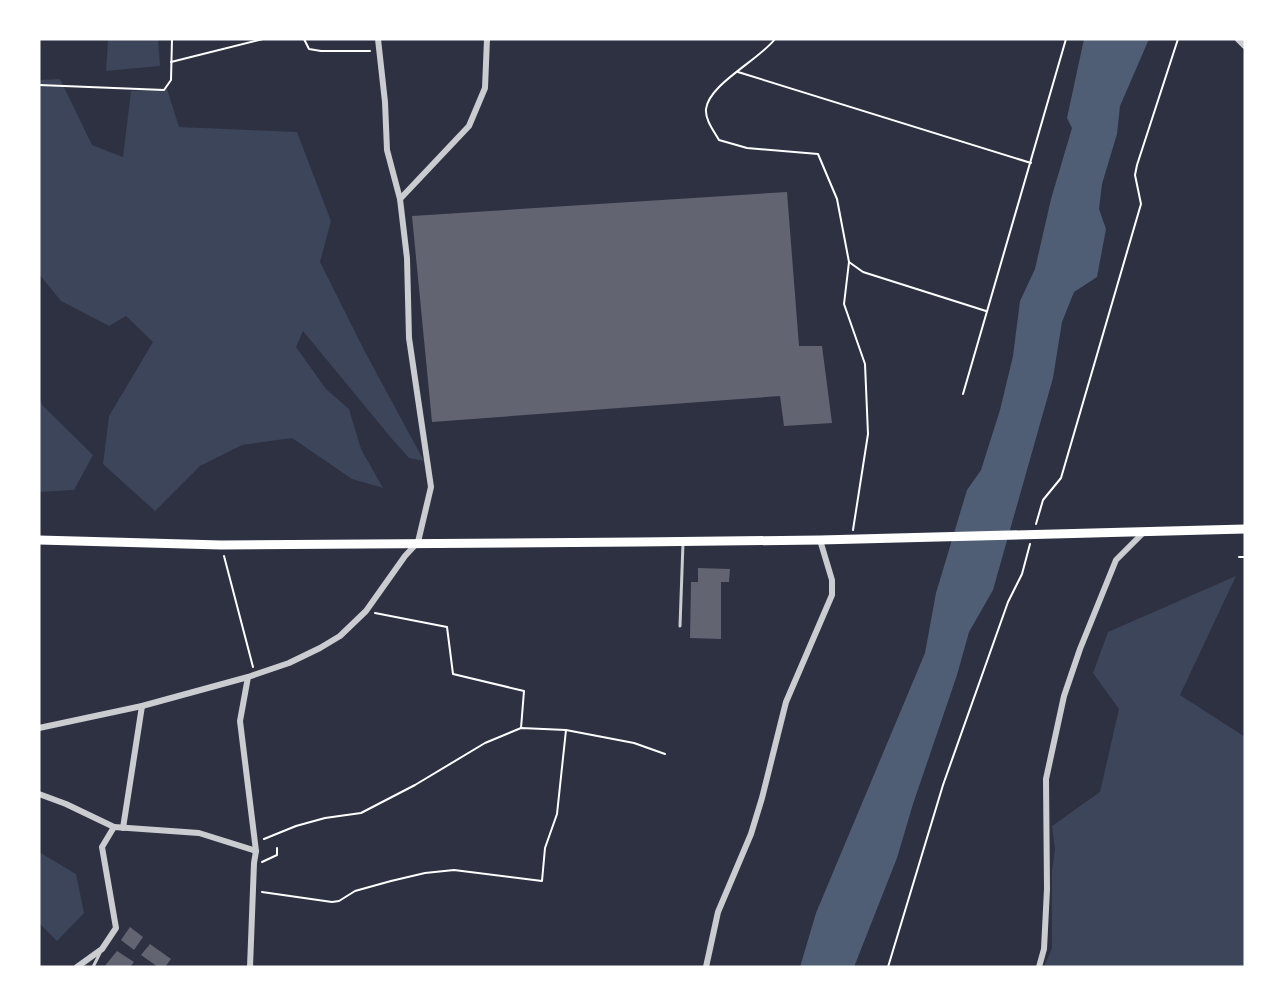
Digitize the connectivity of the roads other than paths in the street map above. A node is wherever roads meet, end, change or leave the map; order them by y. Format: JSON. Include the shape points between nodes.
{"nodes":[{"id":1,"x":378,"y":39,"type":"edge"},
{"id":2,"x":487,"y":39,"type":"edge"},
{"id":3,"x":1239,"y":39,"type":"edge"},
{"id":4,"x":1245,"y":45,"type":"edge"},
{"id":5,"x":400,"y":199,"type":"junction"},
{"id":6,"x":1245,"y":529,"type":"edge"},
{"id":7,"x":1146,"y":530,"type":"junction"},
{"id":8,"x":39,"y":540,"type":"edge"},
{"id":9,"x":820,"y":540,"type":"junction"},
{"id":10,"x":418,"y":542,"type":"junction"},
{"id":11,"x":683,"y":542,"type":"junction"},
{"id":12,"x":680,"y":626,"type":"dead end"},
{"id":13,"x":252,"y":676,"type":"junction"},
{"id":14,"x":142,"y":706,"type":"junction"},
{"id":15,"x":39,"y":728,"type":"edge"},
{"id":16,"x":39,"y":794,"type":"edge"},
{"id":17,"x":114,"y":827,"type":"junction"},
{"id":18,"x":123,"y":828,"type":"junction"},
{"id":19,"x":256,"y":851,"type":"junction"},
{"id":20,"x":102,"y":949,"type":"junction"},
{"id":21,"x":77,"y":967,"type":"edge"},
{"id":22,"x":93,"y":967,"type":"edge"},
{"id":23,"x":250,"y":967,"type":"edge"},
{"id":24,"x":706,"y":967,"type":"edge"},
{"id":25,"x":1039,"y":967,"type":"edge"}],
"edges":[{"from":1,"to":5,"type":"street","via":[[387,150]]},
{"from":2,"to":5,"type":"street","via":[[485,88],[470,126]]},
{"from":3,"to":4,"type":"street"},
{"from":5,"to":10,"type":"street","via":[[407,258],[409,338],[431,488]]},
{"from":6,"to":7,"type":"main road"},
{"from":7,"to":9,"type":"main road"},
{"from":7,"to":25,"type":"street","via":[[1116,560],[1064,696],[1046,779],[1047,889],[1044,949]]},
{"from":8,"to":10,"type":"main road","via":[[221,545]]},
{"from":9,"to":11,"type":"main road"},
{"from":9,"to":24,"type":"street","via":[[832,580],[832,595],[786,702],[762,798],[718,912]]},
{"from":10,"to":11,"type":"main road"},
{"from":10,"to":13,"type":"street","via":[[366,611],[340,636]]},
{"from":11,"to":12,"type":"lane"},
{"from":13,"to":14,"type":"street"},
{"from":13,"to":19,"type":"street","via":[[240,721]]},
{"from":14,"to":15,"type":"street"},
{"from":14,"to":18,"type":"street"},
{"from":16,"to":17,"type":"street"},
{"from":17,"to":18,"type":"street"},
{"from":17,"to":20,"type":"street","via":[[102,847],[116,928]]},
{"from":18,"to":19,"type":"street","via":[[199,833]]},
{"from":19,"to":23,"type":"street"},
{"from":20,"to":21,"type":"street"},
{"from":20,"to":22,"type":"lane"}]}
